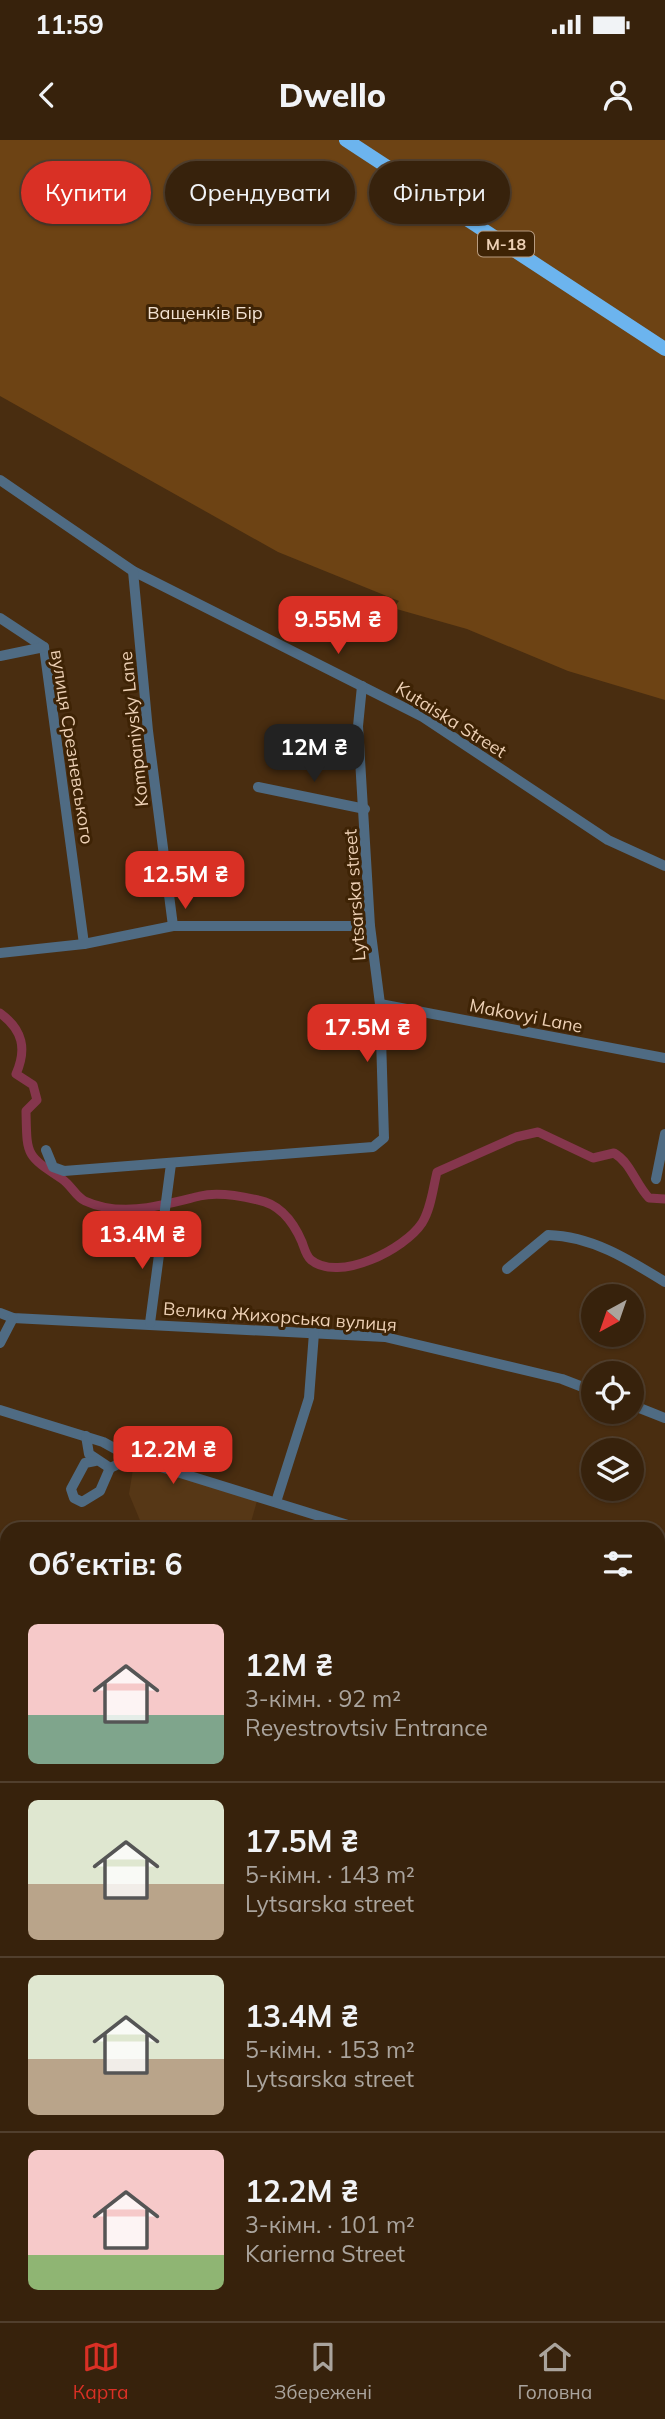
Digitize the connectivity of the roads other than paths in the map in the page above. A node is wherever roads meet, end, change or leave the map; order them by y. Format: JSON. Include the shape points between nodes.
{"nodes":[{"id":1,"x":346,"y":140,"type":"edge"},
{"id":2,"x":665,"y":349,"type":"edge"},
{"id":3,"x":0,"y":480,"type":"edge"},
{"id":4,"x":133,"y":570,"type":"junction"},
{"id":5,"x":0,"y":618,"type":"edge"},
{"id":6,"x":44,"y":647,"type":"junction"},
{"id":7,"x":0,"y":656,"type":"edge"},
{"id":8,"x":362,"y":686,"type":"junction"},
{"id":9,"x":258,"y":787,"type":"dead end"},
{"id":10,"x":365,"y":809,"type":"junction"},
{"id":11,"x":665,"y":866,"type":"edge"},
{"id":12,"x":173,"y":926,"type":"junction"},
{"id":13,"x":370,"y":926,"type":"junction"},
{"id":14,"x":84,"y":944,"type":"junction"},
{"id":15,"x":2,"y":954,"type":"edge"},
{"id":16,"x":380,"y":1004,"type":"junction"},
{"id":17,"x":665,"y":1058,"type":"edge"},
{"id":18,"x":665,"y":1134,"type":"edge"},
{"id":19,"x":46,"y":1150,"type":"dead end"},
{"id":20,"x":171,"y":1164,"type":"junction"},
{"id":21,"x":656,"y":1179,"type":"dead end"},
{"id":22,"x":507,"y":1269,"type":"dead end"},
{"id":23,"x":665,"y":1282,"type":"edge"},
{"id":24,"x":0,"y":1313,"type":"edge"},
{"id":25,"x":13,"y":1318,"type":"junction"},
{"id":26,"x":150,"y":1323,"type":"junction"},
{"id":27,"x":314,"y":1333,"type":"junction"},
{"id":28,"x":0,"y":1343,"type":"edge"},
{"id":29,"x":581,"y":1386,"type":"edge"},
{"id":30,"x":0,"y":1410,"type":"edge"},
{"id":31,"x":644,"y":1410,"type":"edge"},
{"id":32,"x":665,"y":1418,"type":"edge"},
{"id":33,"x":86,"y":1436,"type":"junction"},
{"id":34,"x":132,"y":1458,"type":"junction"},
{"id":35,"x":95,"y":1461,"type":"junction"},
{"id":36,"x":110,"y":1468,"type":"junction"},
{"id":37,"x":276,"y":1502,"type":"junction"},
{"id":38,"x":339,"y":1522,"type":"edge"}],
"edges":[{"from":1,"to":2,"type":"highway","number":"М-18"},
{"from":3,"to":4,"type":"street","name":"Kutaiska Street"},
{"from":4,"to":8,"type":"street","name":"Kutaiska Street"},
{"from":4,"to":12,"type":"street","name":"Kompaniysky Lane"},
{"from":5,"to":6,"type":"street","name":"вулиця Срезневського"},
{"from":6,"to":7,"type":"street"},
{"from":6,"to":14,"type":"street","name":"вулиця Срезневського"},
{"from":8,"to":10,"type":"street","name":"Lytsarska street","via":[[358,726]]},
{"from":8,"to":11,"type":"street","name":"Kutaiska Street","via":[[423,717],[608,840]]},
{"from":9,"to":10,"type":"street"},
{"from":10,"to":13,"type":"street","name":"Lytsarska street"},
{"from":12,"to":13,"type":"street"},
{"from":12,"to":14,"type":"street"},
{"from":13,"to":16,"type":"street","name":"Lytsarska street"},
{"from":14,"to":15,"type":"street"},
{"from":16,"to":17,"type":"street","name":"Makovyi Lane"},
{"from":16,"to":20,"type":"street","name":"Lytsarska street","via":[[384,1138],[373,1147]]},
{"from":18,"to":21,"type":"street"},
{"from":19,"to":20,"type":"street","name":"Lytsarska street","via":[[53,1167],[64,1171]]},
{"from":20,"to":26,"type":"street"},
{"from":22,"to":23,"type":"street","via":[[548,1235],[574,1236],[595,1242]]},
{"from":24,"to":25,"type":"street","name":"Велика Жихорська вулиця"},
{"from":25,"to":26,"type":"street","name":"Велика Жихорська вулиця"},
{"from":25,"to":28,"type":"street"},
{"from":26,"to":27,"type":"street","name":"Велика Жихорська вулиця"},
{"from":27,"to":29,"type":"street","name":"Велика Жихорська вулиця","via":[[386,1337]]},
{"from":27,"to":37,"type":"street","via":[[309,1398]]},
{"from":30,"to":33,"type":"street"},
{"from":31,"to":32,"type":"street"},
{"from":33,"to":34,"type":"street"},
{"from":33,"to":35,"type":"street"},
{"from":34,"to":36,"type":"street"},
{"from":34,"to":37,"type":"street"},
{"from":35,"to":36,"type":"street"},
{"from":35,"to":36,"type":"street","via":[[85,1463],[71,1489],[74,1498],[82,1502],[100,1491]]},
{"from":37,"to":38,"type":"street"}]}
